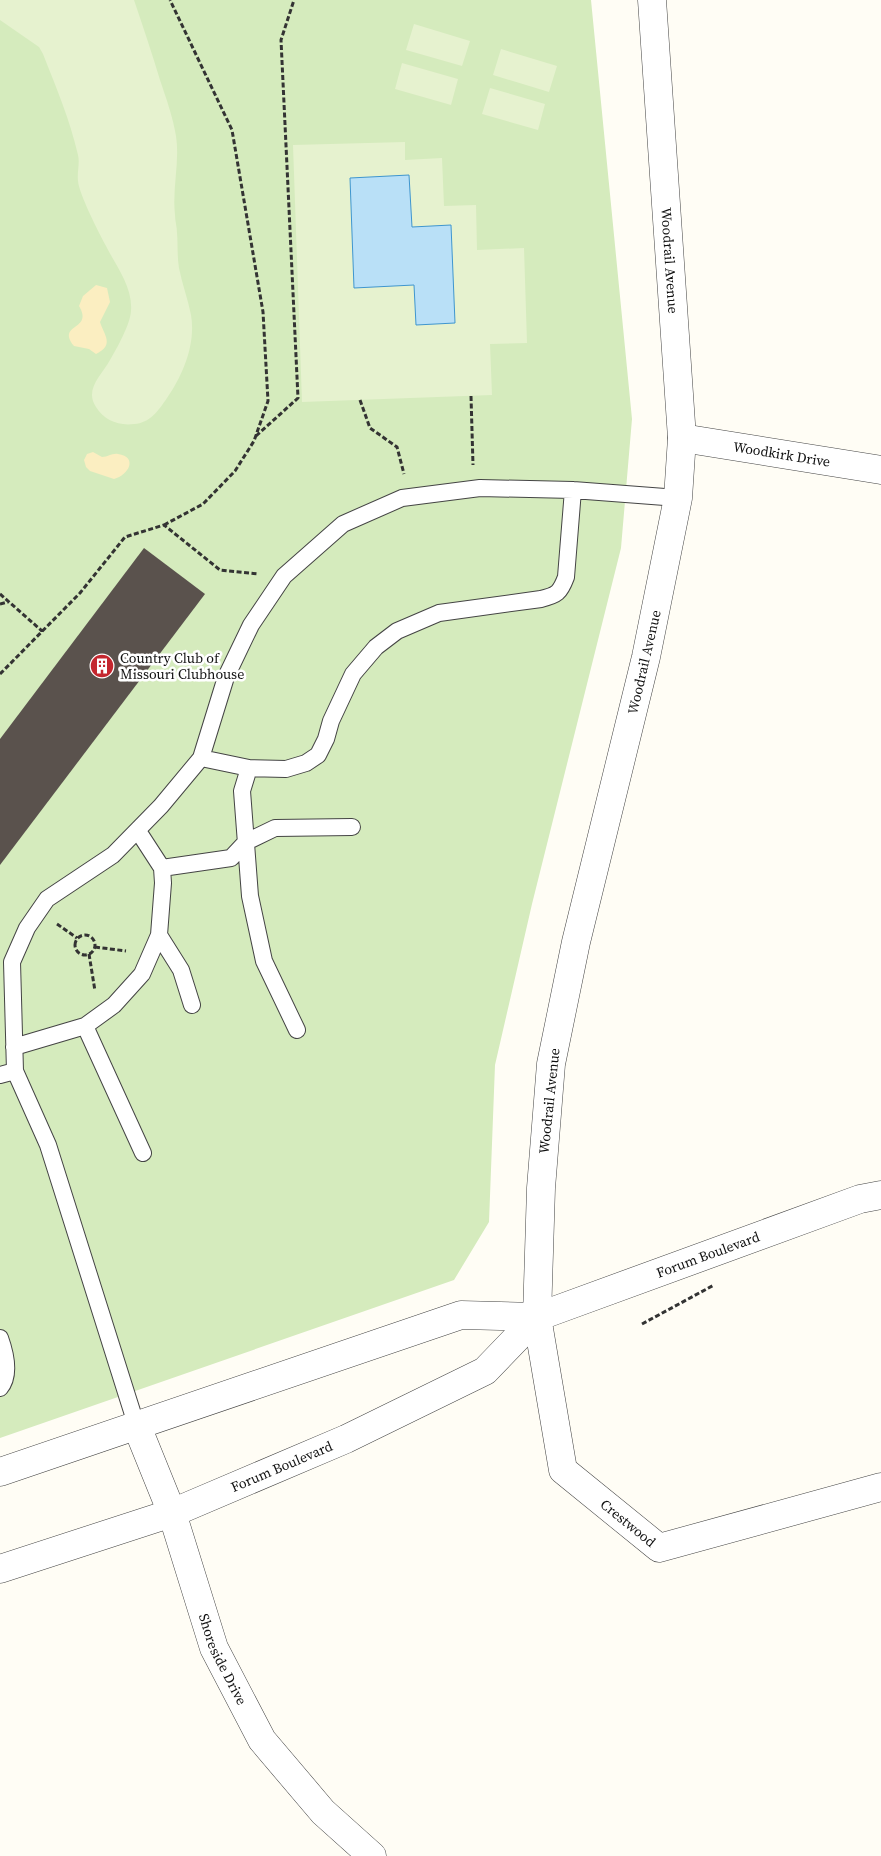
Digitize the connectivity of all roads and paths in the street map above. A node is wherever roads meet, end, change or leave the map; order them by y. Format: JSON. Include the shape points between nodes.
{"nodes":[{"id":1,"x":170,"y":0,"type":"edge"},
{"id":2,"x":294,"y":0,"type":"edge"},
{"id":3,"x":652,"y":0,"type":"edge"},
{"id":4,"x":471,"y":396,"type":"dead end"},
{"id":5,"x":360,"y":400,"type":"dead end"},
{"id":6,"x":256,"y":436,"type":"junction"},
{"id":7,"x":682,"y":438,"type":"junction"},
{"id":8,"x":881,"y":470,"type":"edge"},
{"id":9,"x":473,"y":489,"type":"junction"},
{"id":10,"x":573,"y":490,"type":"junction"},
{"id":11,"x":407,"y":498,"type":"junction"},
{"id":12,"x":678,"y":498,"type":"junction"},
{"id":13,"x":164,"y":525,"type":"junction"},
{"id":14,"x":284,"y":576,"type":"junction"},
{"id":15,"x":0,"y":594,"type":"edge"},
{"id":16,"x":8,"y":602,"type":"junction"},
{"id":17,"x":0,"y":604,"type":"edge"},
{"id":18,"x":42,"y":631,"type":"junction"},
{"id":19,"x":0,"y":674,"type":"edge"},
{"id":20,"x":201,"y":758,"type":"junction"},
{"id":21,"x":249,"y":768,"type":"junction"},
{"id":22,"x":352,"y":827,"type":"dead end"},
{"id":23,"x":138,"y":831,"type":"junction"},
{"id":24,"x":246,"y":842,"type":"junction"},
{"id":25,"x":162,"y":868,"type":"junction"},
{"id":26,"x":159,"y":935,"type":"junction"},
{"id":27,"x":95,"y":947,"type":"junction"},
{"id":28,"x":89,"y":954,"type":"junction"},
{"id":29,"x":150,"y":955,"type":"junction"},
{"id":30,"x":192,"y":1005,"type":"dead end"},
{"id":31,"x":100,"y":1016,"type":"junction"},
{"id":32,"x":85,"y":1026,"type":"junction"},
{"id":33,"x":297,"y":1030,"type":"dead end"},
{"id":34,"x":14,"y":1047,"type":"junction"},
{"id":35,"x":7,"y":1073,"type":"edge"},
{"id":36,"x":142,"y":1153,"type":"dead end"},
{"id":37,"x":881,"y":1195,"type":"edge"},
{"id":38,"x":537,"y":1317,"type":"junction"},
{"id":39,"x":0,"y":1338,"type":"edge"},
{"id":40,"x":0,"y":1388,"type":"edge"},
{"id":41,"x":136,"y":1424,"type":"junction"},
{"id":42,"x":0,"y":1472,"type":"edge"},
{"id":43,"x":881,"y":1487,"type":"edge"},
{"id":44,"x":172,"y":1513,"type":"junction"},
{"id":45,"x":0,"y":1569,"type":"edge"},
{"id":46,"x":372,"y":1856,"type":"edge"}],
"edges":[{"from":1,"to":6,"type":"path","via":[[232,130],[263,312],[268,401]]},
{"from":2,"to":6,"type":"path","via":[[281,40],[298,398]]},
{"from":3,"to":7,"type":"street","name":"Woodrail Avenue"},
{"from":4,"to":9,"type":"path"},
{"from":5,"to":11,"type":"path","via":[[370,428],[397,446]]},
{"from":6,"to":13,"type":"path","via":[[235,471],[203,504]]},
{"from":7,"to":8,"type":"street","name":"Woodkirk Drive"},
{"from":7,"to":12,"type":"street","name":"Woodrail Avenue"},
{"from":9,"to":10,"type":"lane"},
{"from":9,"to":11,"type":"lane"},
{"from":10,"to":12,"type":"lane"},
{"from":10,"to":21,"type":"lane","via":[[566,578],[561,590],[541,599],[439,613],[398,630],[376,648],[353,674],[318,755],[306,763],[286,769]]},
{"from":11,"to":14,"type":"lane","via":[[343,524]]},
{"from":12,"to":38,"type":"street","name":"Woodrail Avenue","via":[[646,657],[576,942],[551,1064],[541,1188]]},
{"from":13,"to":14,"type":"path","via":[[220,570]]},
{"from":13,"to":18,"type":"path","via":[[125,537],[80,593]]},
{"from":14,"to":20,"type":"lane","via":[[251,625],[226,677]]},
{"from":15,"to":16,"type":"path"},
{"from":16,"to":17,"type":"path"},
{"from":16,"to":18,"type":"path"},
{"from":18,"to":19,"type":"path"},
{"from":20,"to":21,"type":"lane"},
{"from":20,"to":23,"type":"lane"},
{"from":21,"to":24,"type":"lane","via":[[242,790]]},
{"from":22,"to":24,"type":"lane","via":[[274,828]]},
{"from":23,"to":25,"type":"lane"},
{"from":23,"to":34,"type":"lane","via":[[113,855],[47,899],[27,928],[12,962]]},
{"from":24,"to":25,"type":"lane","via":[[230,858]]},
{"from":24,"to":33,"type":"lane","via":[[250,896],[264,961]]},
{"from":25,"to":26,"type":"lane"},
{"from":26,"to":29,"type":"lane"},
{"from":26,"to":30,"type":"lane","via":[[181,970]]},
{"from":27,"to":28,"type":"path"},
{"from":27,"to":28,"type":"path","via":[[90,935],[83,934],[77,938],[76,950]]},
{"from":27,"to":29,"type":"path"},
{"from":28,"to":31,"type":"path"},
{"from":29,"to":31,"type":"lane","via":[[142,974]]},
{"from":31,"to":32,"type":"lane"},
{"from":32,"to":34,"type":"lane"},
{"from":32,"to":36,"type":"lane"},
{"from":34,"to":35,"type":"lane"},
{"from":35,"to":41,"type":"lane","via":[[48,1145]]},
{"from":37,"to":38,"type":"street","name":"Forum Boulevard","via":[[860,1198]]},
{"from":38,"to":41,"type":"street","name":"Forum Boulevard","via":[[461,1315]]},
{"from":38,"to":43,"type":"street","name":"Crestwood","via":[[563,1470],[659,1548]]},
{"from":38,"to":44,"type":"street","name":"Forum Boulevard","via":[[481,1373],[346,1439]]},
{"from":39,"to":40,"type":"lane","via":[[7,1357]]},
{"from":41,"to":42,"type":"street","name":"Forum Boulevard"},
{"from":41,"to":44,"type":"street","name":"Shoreside Drive"},
{"from":44,"to":45,"type":"street","name":"Forum Boulevard"},
{"from":44,"to":46,"type":"street","name":"Shoreside Drive","via":[[214,1648],[262,1740],[323,1812]]}]}
